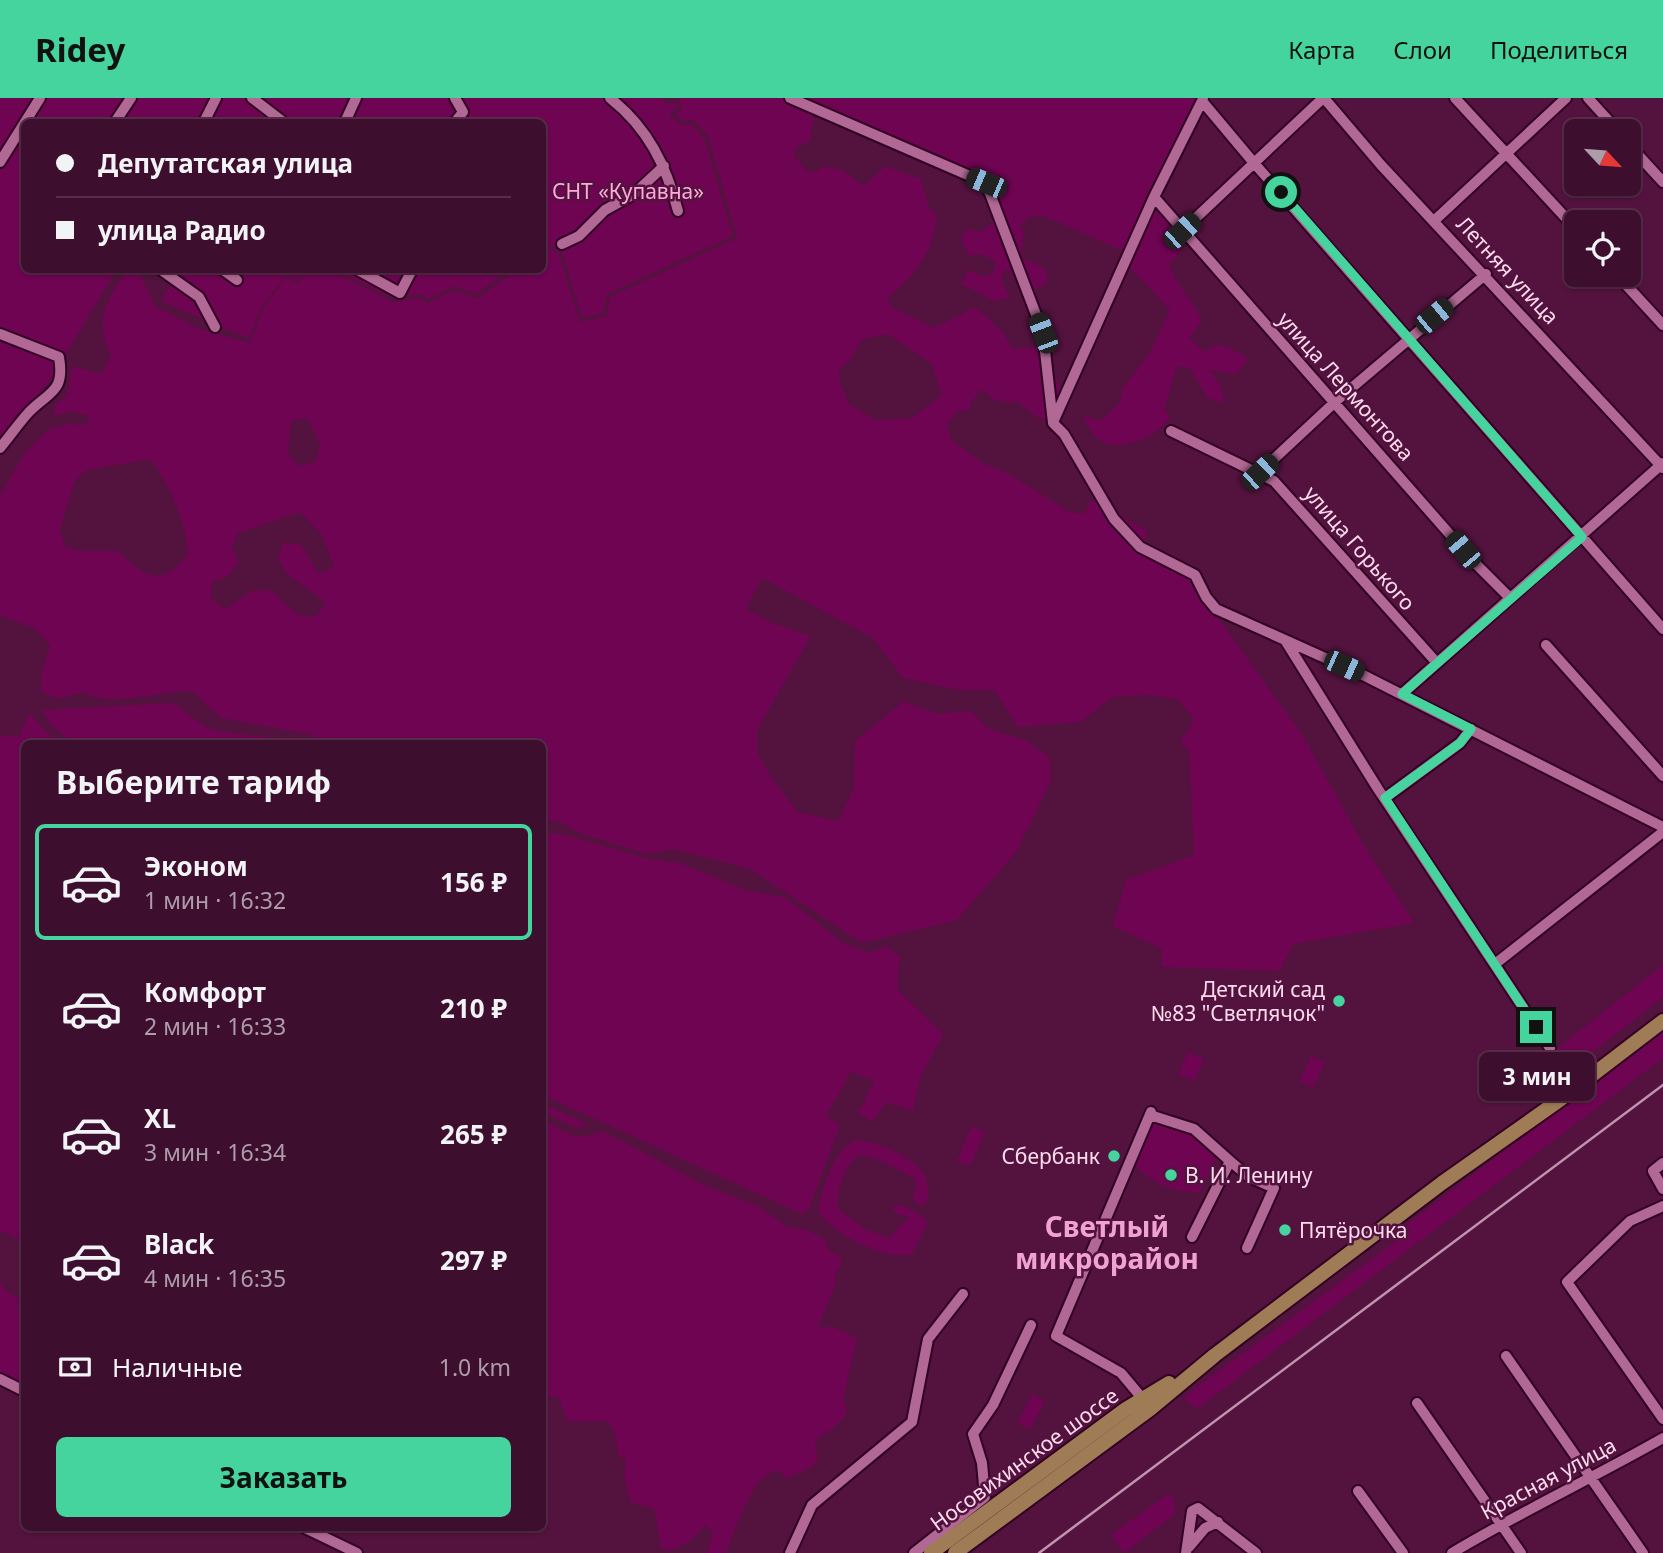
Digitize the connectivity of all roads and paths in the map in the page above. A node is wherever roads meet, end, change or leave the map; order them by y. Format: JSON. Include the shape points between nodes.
{"nodes":[{"id":1,"x":40,"y":98,"type":"edge"},
{"id":2,"x":131,"y":98,"type":"edge"},
{"id":3,"x":216,"y":98,"type":"edge"},
{"id":4,"x":252,"y":98,"type":"edge"},
{"id":5,"x":356,"y":98,"type":"edge"},
{"id":6,"x":455,"y":98,"type":"edge"},
{"id":7,"x":610,"y":98,"type":"edge"},
{"id":8,"x":790,"y":98,"type":"edge"},
{"id":9,"x":1324,"y":98,"type":"edge"},
{"id":10,"x":1455,"y":98,"type":"edge"},
{"id":11,"x":1566,"y":98,"type":"edge"},
{"id":12,"x":1588,"y":98,"type":"edge"},
{"id":13,"x":1203,"y":100,"type":"edge"},
{"id":14,"x":27,"y":119,"type":"edge"},
{"id":15,"x":117,"y":119,"type":"edge"},
{"id":16,"x":206,"y":119,"type":"edge"},
{"id":17,"x":279,"y":119,"type":"edge"},
{"id":18,"x":346,"y":119,"type":"edge"},
{"id":19,"x":457,"y":119,"type":"edge"},
{"id":20,"x":1607,"y":119,"type":"edge"},
{"id":21,"x":21,"y":128,"type":"edge"},
{"id":22,"x":1506,"y":153,"type":"junction"},
{"id":23,"x":1642,"y":159,"type":"edge"},
{"id":24,"x":0,"y":162,"type":"edge"},
{"id":25,"x":1254,"y":163,"type":"junction"},
{"id":26,"x":664,"y":166,"type":"junction"},
{"id":27,"x":1663,"y":182,"type":"edge"},
{"id":28,"x":1154,"y":197,"type":"junction"},
{"id":29,"x":678,"y":211,"type":"dead end"},
{"id":30,"x":1564,"y":216,"type":"edge"},
{"id":31,"x":1435,"y":220,"type":"junction"},
{"id":32,"x":1182,"y":231,"type":"junction"},
{"id":33,"x":562,"y":244,"type":"dead end"},
{"id":34,"x":165,"y":273,"type":"edge"},
{"id":35,"x":227,"y":273,"type":"edge"},
{"id":36,"x":363,"y":273,"type":"edge"},
{"id":37,"x":410,"y":273,"type":"edge"},
{"id":38,"x":1486,"y":274,"type":"junction"},
{"id":39,"x":237,"y":280,"type":"dead end"},
{"id":40,"x":1628,"y":287,"type":"edge"},
{"id":41,"x":1663,"y":325,"type":"edge"},
{"id":42,"x":215,"y":327,"type":"dead end"},
{"id":43,"x":0,"y":334,"type":"edge"},
{"id":44,"x":1408,"y":339,"type":"junction"},
{"id":45,"x":1335,"y":402,"type":"junction"},
{"id":46,"x":1053,"y":423,"type":"junction"},
{"id":47,"x":1171,"y":431,"type":"dead end"},
{"id":48,"x":0,"y":448,"type":"edge"},
{"id":49,"x":1662,"y":465,"type":"edge"},
{"id":50,"x":1260,"y":472,"type":"junction"},
{"id":51,"x":1582,"y":537,"type":"junction"},
{"id":52,"x":1510,"y":598,"type":"junction"},
{"id":53,"x":1663,"y":629,"type":"edge"},
{"id":54,"x":1285,"y":640,"type":"junction"},
{"id":55,"x":1546,"y":645,"type":"dead end"},
{"id":56,"x":1437,"y":663,"type":"junction"},
{"id":57,"x":1402,"y":694,"type":"junction"},
{"id":58,"x":1471,"y":729,"type":"junction"},
{"id":59,"x":1663,"y":776,"type":"edge"},
{"id":60,"x":1385,"y":798,"type":"junction"},
{"id":61,"x":1663,"y":829,"type":"edge"},
{"id":62,"x":1494,"y":964,"type":"junction"},
{"id":63,"x":1663,"y":1021,"type":"edge"},
{"id":64,"x":1550,"y":1048,"type":"dead end"},
{"id":65,"x":1230,"y":1161,"type":"junction"},
{"id":66,"x":1663,"y":1163,"type":"edge"},
{"id":67,"x":1663,"y":1189,"type":"edge"},
{"id":68,"x":1663,"y":1206,"type":"edge"},
{"id":69,"x":1192,"y":1237,"type":"dead end"},
{"id":70,"x":1247,"y":1248,"type":"dead end"},
{"id":71,"x":963,"y":1294,"type":"dead end"},
{"id":72,"x":1031,"y":1325,"type":"dead end"},
{"id":73,"x":1506,"y":1356,"type":"dead end"},
{"id":74,"x":0,"y":1379,"type":"edge"},
{"id":75,"x":21,"y":1390,"type":"edge"},
{"id":76,"x":1417,"y":1403,"type":"dead end"},
{"id":77,"x":1146,"y":1404,"type":"junction"},
{"id":78,"x":1663,"y":1419,"type":"edge"},
{"id":79,"x":1663,"y":1438,"type":"edge"},
{"id":80,"x":1591,"y":1479,"type":"junction"},
{"id":81,"x":1358,"y":1491,"type":"dead end"},
{"id":82,"x":1218,"y":1522,"type":"junction"},
{"id":83,"x":1500,"y":1524,"type":"junction"},
{"id":84,"x":311,"y":1531,"type":"edge"},
{"id":85,"x":357,"y":1553,"type":"edge"},
{"id":86,"x":790,"y":1553,"type":"edge"},
{"id":87,"x":914,"y":1553,"type":"edge"},
{"id":88,"x":931,"y":1553,"type":"edge"},
{"id":89,"x":955,"y":1553,"type":"edge"},
{"id":90,"x":1187,"y":1553,"type":"edge"},
{"id":91,"x":1256,"y":1553,"type":"edge"},
{"id":92,"x":1403,"y":1553,"type":"edge"},
{"id":93,"x":1451,"y":1553,"type":"edge"},
{"id":94,"x":1521,"y":1553,"type":"edge"},
{"id":95,"x":1643,"y":1553,"type":"edge"}],
"edges":[{"from":1,"to":14,"type":"street"},
{"from":2,"to":15,"type":"street"},
{"from":3,"to":16,"type":"street"},
{"from":4,"to":17,"type":"street"},
{"from":5,"to":18,"type":"street"},
{"from":6,"to":19,"type":"street","via":[[463,112]]},
{"from":7,"to":26,"type":"street","via":[[648,136]]},
{"from":8,"to":46,"type":"street","via":[[986,183],[1043,333]]},
{"from":9,"to":25,"type":"street"},
{"from":9,"to":31,"type":"street","name":"Летняя улица"},
{"from":10,"to":22,"type":"street"},
{"from":11,"to":22,"type":"street"},
{"from":12,"to":20,"type":"street"},
{"from":13,"to":25,"type":"street"},
{"from":13,"to":28,"type":"street"},
{"from":21,"to":24,"type":"street"},
{"from":22,"to":30,"type":"street"},
{"from":22,"to":31,"type":"street"},
{"from":23,"to":27,"type":"street"},
{"from":25,"to":32,"type":"street"},
{"from":25,"to":44,"type":"street"},
{"from":26,"to":29,"type":"street"},
{"from":26,"to":33,"type":"street","via":[[634,194],[604,209],[579,236]]},
{"from":28,"to":32,"type":"street","name":"улица Лермонтова"},
{"from":28,"to":46,"type":"street"},
{"from":31,"to":38,"type":"street","name":"Летняя улица"},
{"from":32,"to":45,"type":"street","name":"улица Лермонтова"},
{"from":34,"to":42,"type":"street","via":[[195,293]]},
{"from":35,"to":39,"type":"street"},
{"from":36,"to":37,"type":"street","via":[[400,293]]},
{"from":38,"to":44,"type":"street"},
{"from":38,"to":49,"type":"street","name":"Летняя улица"},
{"from":40,"to":41,"type":"street"},
{"from":43,"to":48,"type":"street","via":[[59,357],[62,375],[50,397],[31,411]]},
{"from":44,"to":45,"type":"street"},
{"from":44,"to":51,"type":"street"},
{"from":45,"to":50,"type":"street"},
{"from":45,"to":52,"type":"street","name":"улица Лермонтова"},
{"from":46,"to":54,"type":"street","via":[[1114,519],[1140,547],[1195,575],[1216,609]]},
{"from":47,"to":50,"type":"street","name":"улица Горького"},
{"from":49,"to":51,"type":"street"},
{"from":50,"to":56,"type":"street","name":"улица Горького","via":[[1286,492]]},
{"from":51,"to":52,"type":"street"},
{"from":51,"to":53,"type":"street"},
{"from":52,"to":56,"type":"street"},
{"from":54,"to":57,"type":"street"},
{"from":54,"to":60,"type":"street"},
{"from":55,"to":59,"type":"street"},
{"from":56,"to":57,"type":"street"},
{"from":57,"to":58,"type":"street"},
{"from":58,"to":60,"type":"street","via":[[1460,743]]},
{"from":58,"to":61,"type":"street"},
{"from":60,"to":62,"type":"street"},
{"from":61,"to":62,"type":"street"},
{"from":62,"to":64,"type":"street"},
{"from":63,"to":77,"type":"main road","name":"Носовихинское шоссе"},
{"from":65,"to":69,"type":"street"},
{"from":65,"to":70,"type":"street","via":[[1249,1177],[1274,1188]]},
{"from":65,"to":77,"type":"street","via":[[1194,1129],[1151,1114],[1056,1336],[1121,1373]]},
{"from":66,"to":67,"type":"street","via":[[1653,1171]]},
{"from":68,"to":78,"type":"street","via":[[1630,1221],[1567,1282]]},
{"from":71,"to":86,"type":"street","via":[[928,1339],[912,1422],[812,1506]]},
{"from":72,"to":87,"type":"street","via":[[993,1405],[973,1434],[985,1497]]},
{"from":73,"to":80,"type":"street"},
{"from":74,"to":75,"type":"street"},
{"from":76,"to":83,"type":"street"},
{"from":77,"to":88,"type":"main road","name":"Носовихинское шоссе"},
{"from":77,"to":89,"type":"main road","name":"Носовихинское шоссе"},
{"from":79,"to":80,"type":"street","name":"Красная улица"},
{"from":80,"to":83,"type":"street","name":"Красная улица"},
{"from":80,"to":95,"type":"street"},
{"from":81,"to":92,"type":"street"},
{"from":82,"to":90,"type":"street","via":[[1199,1532]]},
{"from":82,"to":90,"type":"street","via":[[1197,1510]]},
{"from":82,"to":91,"type":"street"},
{"from":83,"to":93,"type":"street","name":"Красная улица"},
{"from":83,"to":94,"type":"street"},
{"from":84,"to":85,"type":"street"}]}
